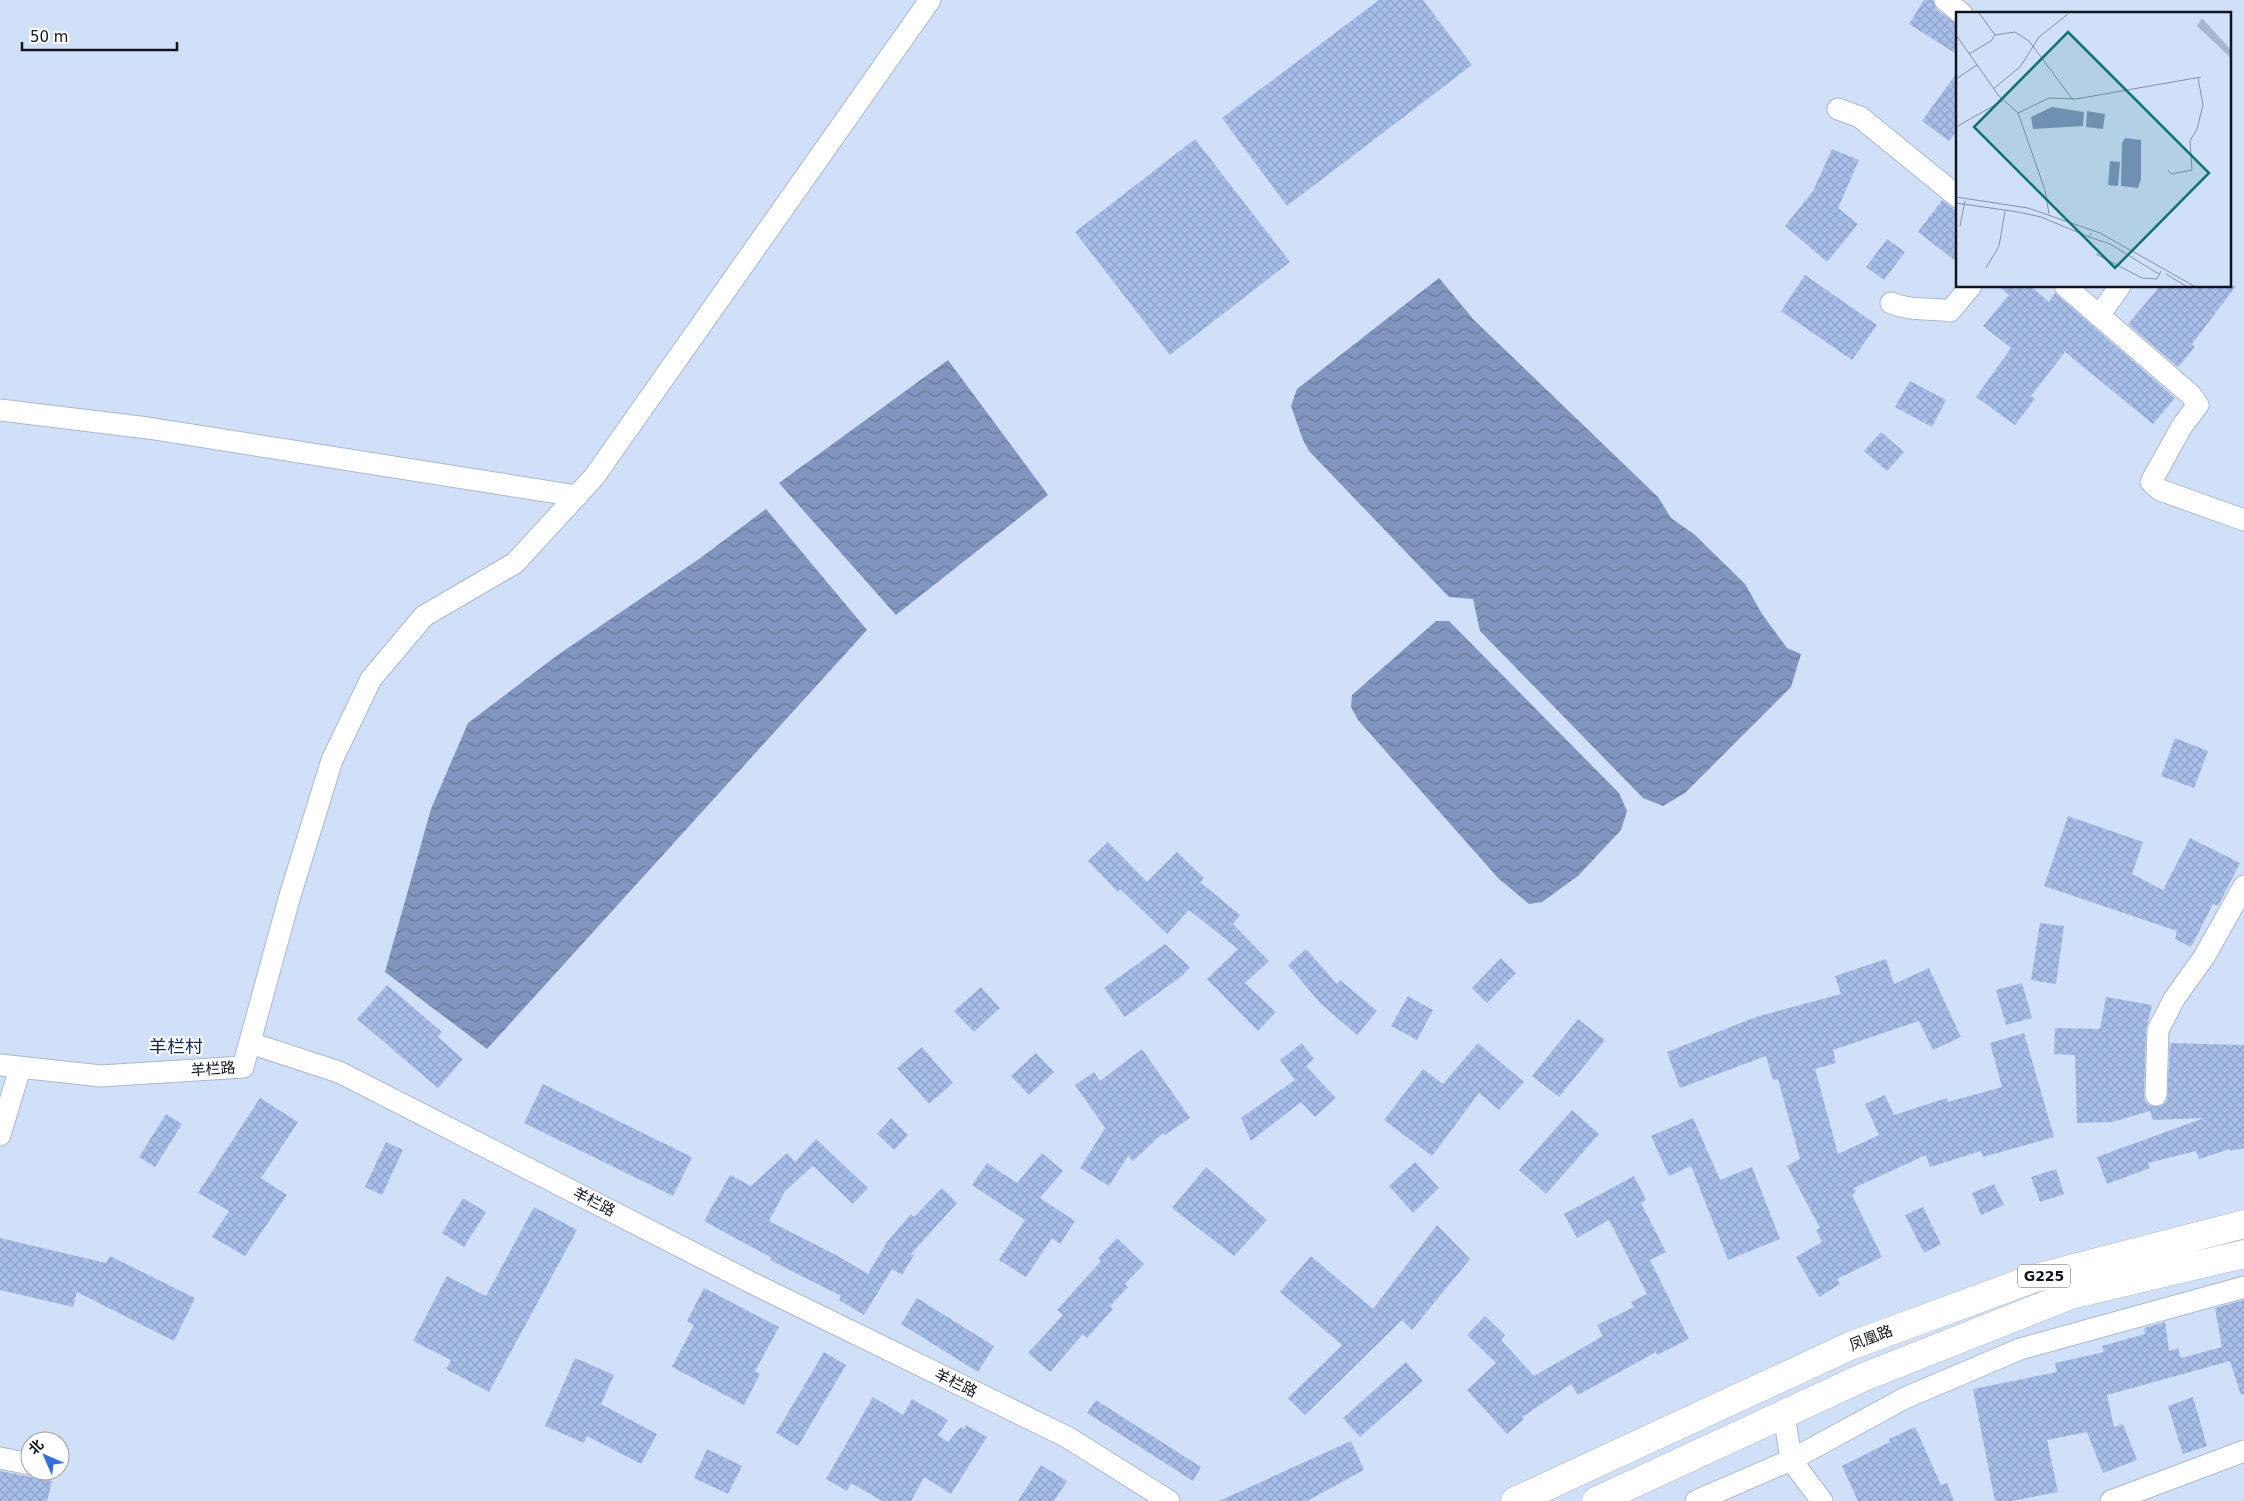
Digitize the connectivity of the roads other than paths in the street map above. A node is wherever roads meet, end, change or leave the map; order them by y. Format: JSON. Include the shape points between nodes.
{"nodes":[{"id":1,"x":930,"y":0,"type":"edge"},
{"id":2,"x":1945,"y":0,"type":"edge"},
{"id":3,"x":1960,"y":12,"type":"edge"},
{"id":4,"x":1838,"y":109,"type":"dead end"},
{"id":5,"x":1956,"y":195,"type":"edge"},
{"id":6,"x":1969,"y":288,"type":"edge"},
{"id":7,"x":2067,"y":288,"type":"edge"},
{"id":8,"x":2119,"y":288,"type":"edge"},
{"id":9,"x":1891,"y":303,"type":"dead end"},
{"id":10,"x":2099,"y":316,"type":"junction"},
{"id":11,"x":0,"y":410,"type":"edge"},
{"id":12,"x":577,"y":496,"type":"junction"},
{"id":13,"x":2244,"y":520,"type":"edge"},
{"id":14,"x":2244,"y":886,"type":"edge"},
{"id":15,"x":250,"y":1044,"type":"junction"},
{"id":16,"x":10,"y":1066,"type":"edge"},
{"id":17,"x":2156,"y":1095,"type":"dead end"},
{"id":18,"x":0,"y":1135,"type":"edge"},
{"id":19,"x":2244,"y":1224,"type":"edge"},
{"id":20,"x":2244,"y":1254,"type":"edge"},
{"id":21,"x":2244,"y":1288,"type":"edge"},
{"id":22,"x":1784,"y":1414,"type":"junction"},
{"id":23,"x":2244,"y":1451,"type":"edge"},
{"id":24,"x":0,"y":1458,"type":"edge"},
{"id":25,"x":1791,"y":1460,"type":"junction"},
{"id":26,"x":20,"y":1462,"type":"edge"},
{"id":27,"x":1170,"y":1501,"type":"edge"},
{"id":28,"x":1515,"y":1501,"type":"edge"},
{"id":29,"x":1596,"y":1501,"type":"edge"},
{"id":30,"x":1696,"y":1501,"type":"edge"},
{"id":31,"x":1822,"y":1501,"type":"edge"},
{"id":32,"x":2111,"y":1501,"type":"edge"}],
"edges":[{"from":1,"to":12,"type":"street","via":[[594,477]]},
{"from":2,"to":3,"type":"street"},
{"from":4,"to":5,"type":"street","via":[[1860,117]]},
{"from":6,"to":9,"type":"street","via":[[1950,311],[1906,309]]},
{"from":7,"to":10,"type":"street"},
{"from":8,"to":10,"type":"street"},
{"from":10,"to":13,"type":"street","via":[[2191,395],[2198,405],[2182,426],[2152,482],[2160,490]]},
{"from":11,"to":12,"type":"street","via":[[148,428]]},
{"from":12,"to":15,"type":"street","via":[[515,563],[424,616],[371,679],[332,760],[288,899]]},
{"from":14,"to":17,"type":"street","via":[[2204,958],[2174,999],[2158,1030]]},
{"from":15,"to":16,"type":"street","name":"羊栏路","via":[[243,1068],[101,1076]]},
{"from":15,"to":27,"type":"street","name":"羊栏路","via":[[339,1072],[759,1286],[1067,1437]]},
{"from":16,"to":18,"type":"street"},
{"from":19,"to":28,"type":"highway","name":"凤凰路","number":"G225","via":[[2032,1279],[1850,1346]]},
{"from":20,"to":22,"type":"highway","number":"G225","via":[[2070,1295],[1864,1377]]},
{"from":21,"to":25,"type":"street","via":[[2020,1349],[1905,1398]]},
{"from":22,"to":25,"type":"street"},
{"from":22,"to":29,"type":"highway","number":"G225"},
{"from":23,"to":32,"type":"street"},
{"from":24,"to":26,"type":"street"},
{"from":25,"to":30,"type":"street"},
{"from":25,"to":31,"type":"street"}]}
